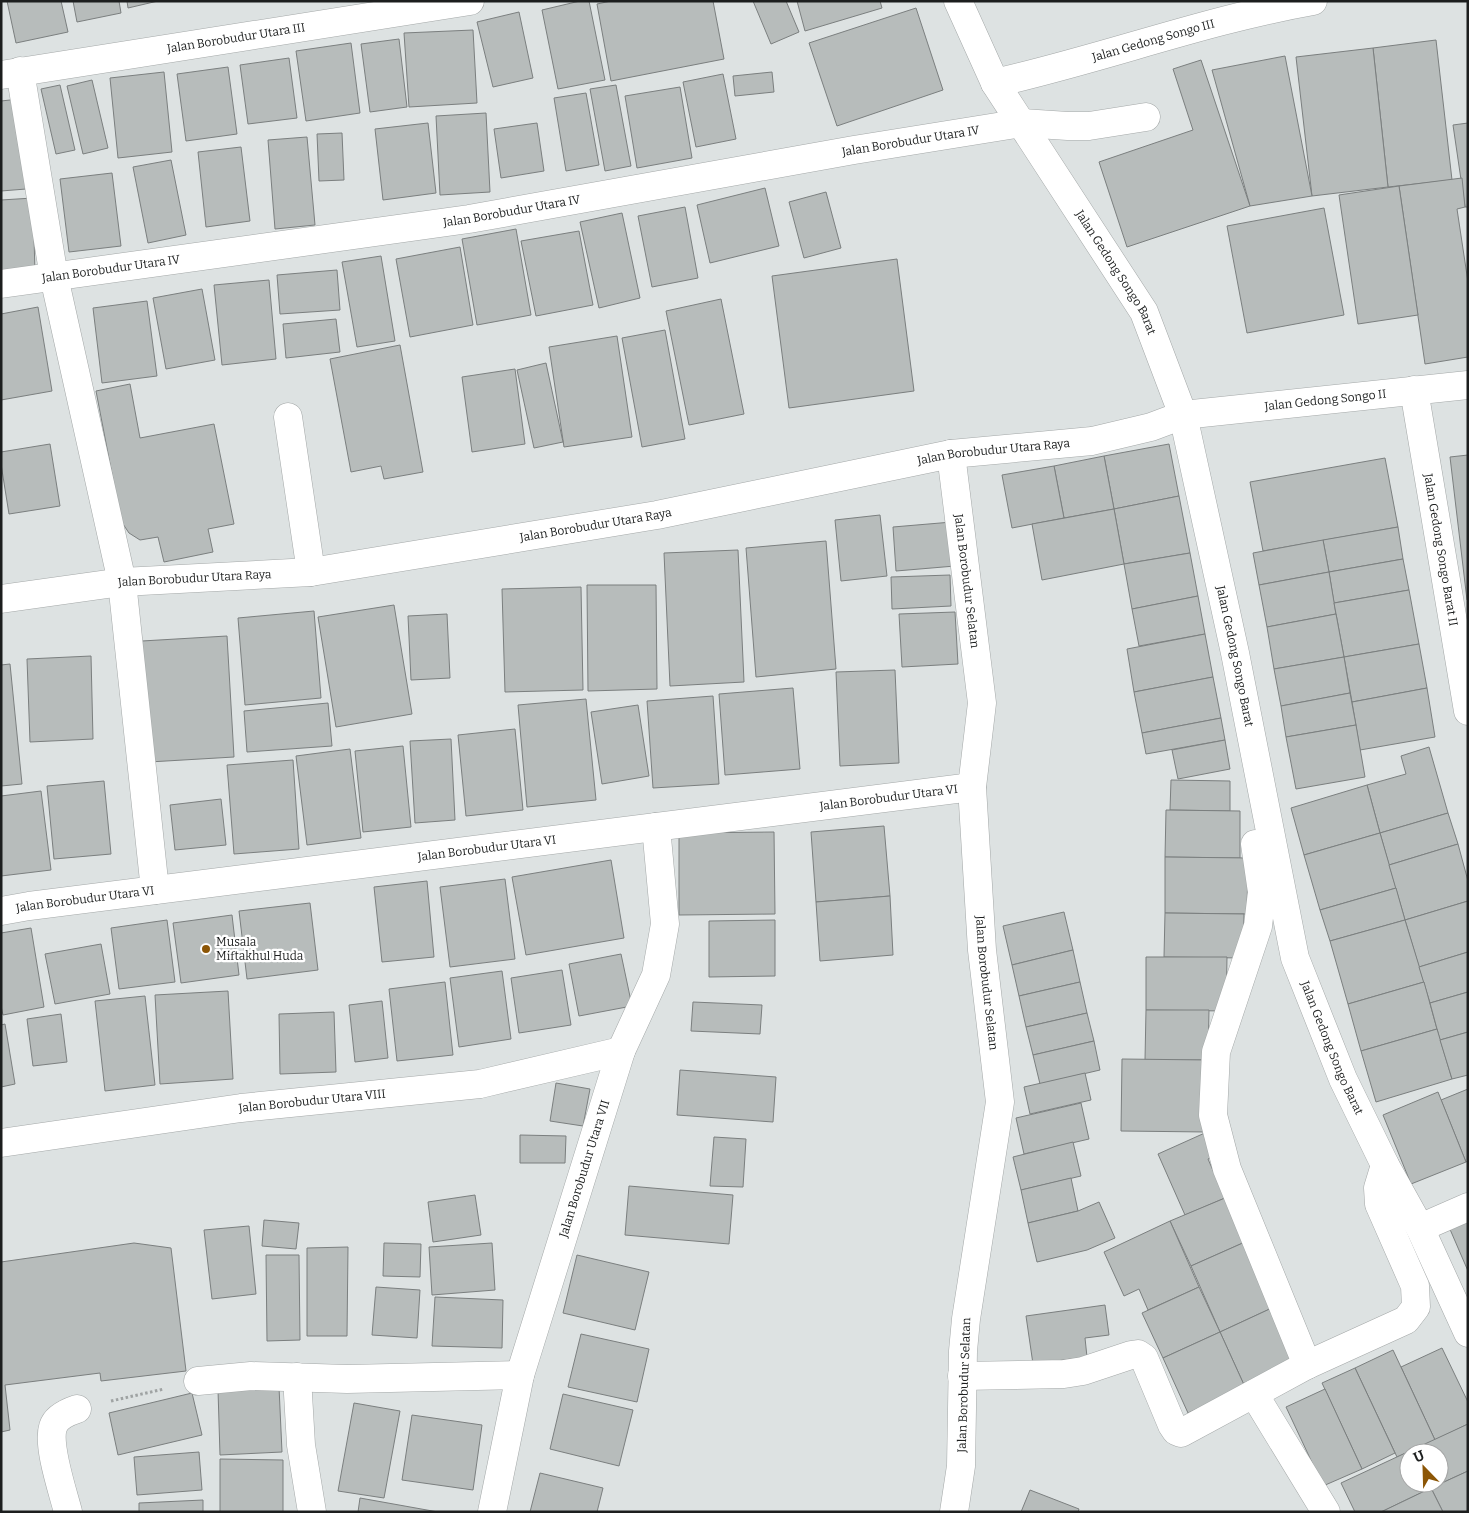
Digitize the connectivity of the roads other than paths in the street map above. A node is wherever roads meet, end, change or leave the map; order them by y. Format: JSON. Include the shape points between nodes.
{"nodes":[{"id":1,"x":470,"y":1,"type":"edge"},
{"id":2,"x":958,"y":1,"type":"edge"},
{"id":3,"x":1313,"y":1,"type":"edge"},
{"id":4,"x":11,"y":73,"type":"edge"},
{"id":5,"x":995,"y":83,"type":"junction"},
{"id":6,"x":1146,"y":117,"type":"dead end"},
{"id":7,"x":1022,"y":123,"type":"junction"},
{"id":8,"x":54,"y":277,"type":"junction"},
{"id":9,"x":1,"y":284,"type":"edge"},
{"id":10,"x":1468,"y":385,"type":"edge"},
{"id":11,"x":1414,"y":390,"type":"junction"},
{"id":12,"x":1183,"y":415,"type":"junction"},
{"id":13,"x":288,"y":417,"type":"dead end"},
{"id":14,"x":952,"y":454,"type":"junction"},
{"id":15,"x":311,"y":572,"type":"junction"},
{"id":16,"x":122,"y":582,"type":"junction"},
{"id":17,"x":1,"y":599,"type":"edge"},
{"id":18,"x":1235,"y":653,"type":"junction"},
{"id":19,"x":1468,"y":711,"type":"edge"},
{"id":20,"x":972,"y":787,"type":"junction"},
{"id":21,"x":656,"y":827,"type":"junction"},
{"id":22,"x":155,"y":890,"type":"junction"},
{"id":23,"x":1,"y":912,"type":"edge"},
{"id":24,"x":620,"y":1051,"type":"junction"},
{"id":25,"x":1,"y":1142,"type":"edge"},
{"id":26,"x":1384,"y":1165,"type":"junction"},
{"id":27,"x":1468,"y":1207,"type":"edge"},
{"id":28,"x":1420,"y":1228,"type":"junction"},
{"id":29,"x":1468,"y":1333,"type":"edge"},
{"id":30,"x":1307,"y":1365,"type":"junction"},
{"id":31,"x":520,"y":1375,"type":"junction"},
{"id":32,"x":962,"y":1376,"type":"junction"},
{"id":33,"x":297,"y":1377,"type":"junction"},
{"id":34,"x":198,"y":1381,"type":"road end"},
{"id":35,"x":1254,"y":1394,"type":"junction"},
{"id":36,"x":77,"y":1409,"type":"road end"},
{"id":37,"x":68,"y":1512,"type":"edge"},
{"id":38,"x":312,"y":1512,"type":"edge"},
{"id":39,"x":492,"y":1512,"type":"edge"},
{"id":40,"x":954,"y":1512,"type":"edge"},
{"id":41,"x":1326,"y":1512,"type":"edge"}],
"edges":[{"from":1,"to":4,"type":"street","name":"Jalan Borobudur Utara III"},
{"from":2,"to":5,"type":"street","name":"Jalan Gedong Songo Barat"},
{"from":3,"to":5,"type":"street","name":"Jalan Gedong Songo III","via":[[1270,9],[1042,73]]},
{"from":4,"to":8,"type":"street"},
{"from":5,"to":7,"type":"street","name":"Jalan Gedong Songo Barat"},
{"from":6,"to":7,"type":"street","name":"Jalan Borobudur Utara IV","via":[[1089,126]]},
{"from":7,"to":8,"type":"street","name":"Jalan Borobudur Utara IV","via":[[469,219]]},
{"from":7,"to":12,"type":"street","name":"Jalan Gedong Songo Barat","via":[[1144,312]]},
{"from":8,"to":9,"type":"street","name":"Jalan Borobudur Utara IV"},
{"from":8,"to":16,"type":"street"},
{"from":10,"to":11,"type":"street","name":"Jalan Gedong Songo II"},
{"from":11,"to":12,"type":"street","name":"Jalan Gedong Songo II"},
{"from":11,"to":19,"type":"street","name":"Jalan Gedong Songo Barat II"},
{"from":12,"to":14,"type":"street","name":"Jalan Borobudur Utara Raya","via":[[1151,427],[1092,441]]},
{"from":12,"to":18,"type":"street","name":"Jalan Gedong Songo Barat"},
{"from":13,"to":15,"type":"street"},
{"from":14,"to":15,"type":"street","name":"Jalan Borobudur Utara Raya","via":[[657,515]]},
{"from":14,"to":20,"type":"street","name":"Jalan Borobudur Selatan","via":[[982,703]]},
{"from":15,"to":16,"type":"street","name":"Jalan Borobudur Utara Raya"},
{"from":16,"to":17,"type":"street","name":"Jalan Borobudur Utara Raya"},
{"from":16,"to":22,"type":"street"},
{"from":18,"to":26,"type":"street","name":"Jalan Gedong Songo Barat","via":[[1295,958],[1343,1079]]},
{"from":18,"to":30,"type":"street","via":[[1227,691],[1228,716],[1258,856],[1262,892],[1258,926],[1216,1052],[1213,1115],[1227,1169]]},
{"from":20,"to":21,"type":"street","name":"Jalan Borobudur Utara VI"},
{"from":20,"to":32,"type":"street","name":"Jalan Borobudur Selatan","via":[[982,950],[1000,1102],[966,1319]]},
{"from":21,"to":22,"type":"street","name":"Jalan Borobudur Utara VI"},
{"from":21,"to":24,"type":"street","name":"Jalan Borobudur Utara VII","via":[[665,924],[656,975]]},
{"from":22,"to":23,"type":"street","name":"Jalan Borobudur Utara VI"},
{"from":24,"to":25,"type":"street","name":"Jalan Borobudur Utara VIII","via":[[480,1084],[241,1108]]},
{"from":24,"to":31,"type":"street","name":"Jalan Borobudur Utara VII"},
{"from":26,"to":28,"type":"street","name":"Jalan Gedong Songo Barat"},
{"from":26,"to":30,"type":"street","via":[[1378,1188],[1379,1204],[1415,1286],[1416,1307],[1406,1320]]},
{"from":27,"to":28,"type":"street"},
{"from":28,"to":29,"type":"street","name":"Jalan Gedong Songo Barat"},
{"from":30,"to":35,"type":"street"},
{"from":31,"to":33,"type":"street"},
{"from":31,"to":39,"type":"street","name":"Jalan Borobudur Utara VII"},
{"from":32,"to":35,"type":"street","via":[[1064,1374],[1138,1354],[1144,1358],[1172,1426],[1178,1433]]},
{"from":32,"to":40,"type":"street","name":"Jalan Borobudur Selatan","via":[[960,1466]]},
{"from":33,"to":34,"type":"street","via":[[251,1376]]},
{"from":33,"to":38,"type":"street","via":[[301,1445]]},
{"from":35,"to":41,"type":"street"},
{"from":36,"to":37,"type":"street","via":[[63,1414],[53,1426],[52,1450]]}]}
